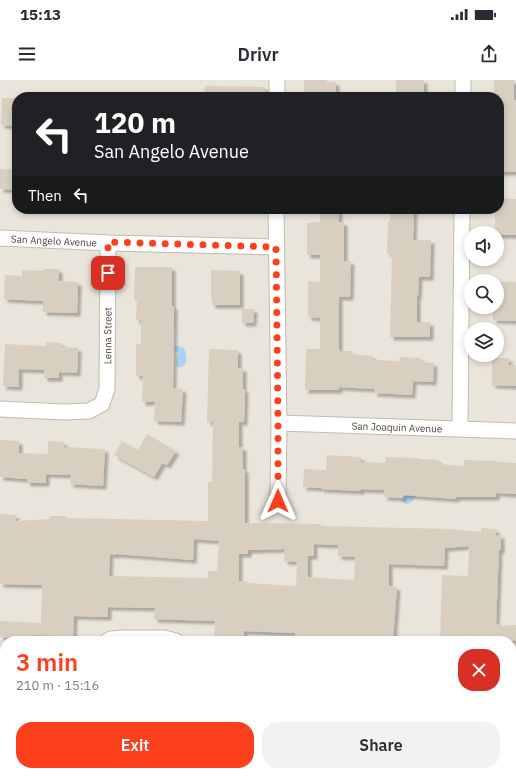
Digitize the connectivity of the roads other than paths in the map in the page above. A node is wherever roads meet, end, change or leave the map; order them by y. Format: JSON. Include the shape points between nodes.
{"nodes":[{"id":1,"x":277,"y":80,"type":"edge"},
{"id":2,"x":463,"y":80,"type":"edge"},
{"id":3,"x":276,"y":92,"type":"edge"},
{"id":4,"x":463,"y":92,"type":"edge"},
{"id":5,"x":276,"y":214,"type":"edge"},
{"id":6,"x":462,"y":214,"type":"edge"},
{"id":7,"x":0,"y":238,"type":"edge"},
{"id":8,"x":108,"y":242,"type":"junction"},
{"id":9,"x":276,"y":247,"type":"junction"},
{"id":10,"x":0,"y":409,"type":"edge"},
{"id":11,"x":278,"y":423,"type":"junction"},
{"id":12,"x":460,"y":429,"type":"junction"},
{"id":13,"x":516,"y":431,"type":"edge"},
{"id":14,"x":278,"y":501,"type":"dead end"}],
"edges":[{"from":1,"to":3,"type":"street"},
{"from":2,"to":4,"type":"street"},
{"from":5,"to":9,"type":"street"},
{"from":6,"to":12,"type":"street"},
{"from":7,"to":8,"type":"street","name":"San Angelo Avenue"},
{"from":8,"to":9,"type":"street","name":"San Angelo Avenue"},
{"from":8,"to":10,"type":"street","name":"Lenna Street","via":[[107,389],[102,404],[89,410],[64,412]]},
{"from":9,"to":11,"type":"street"},
{"from":11,"to":12,"type":"street","name":"San Joaquin Avenue"},
{"from":11,"to":14,"type":"street"},
{"from":12,"to":13,"type":"street","name":"San Joaquin Avenue"}]}
